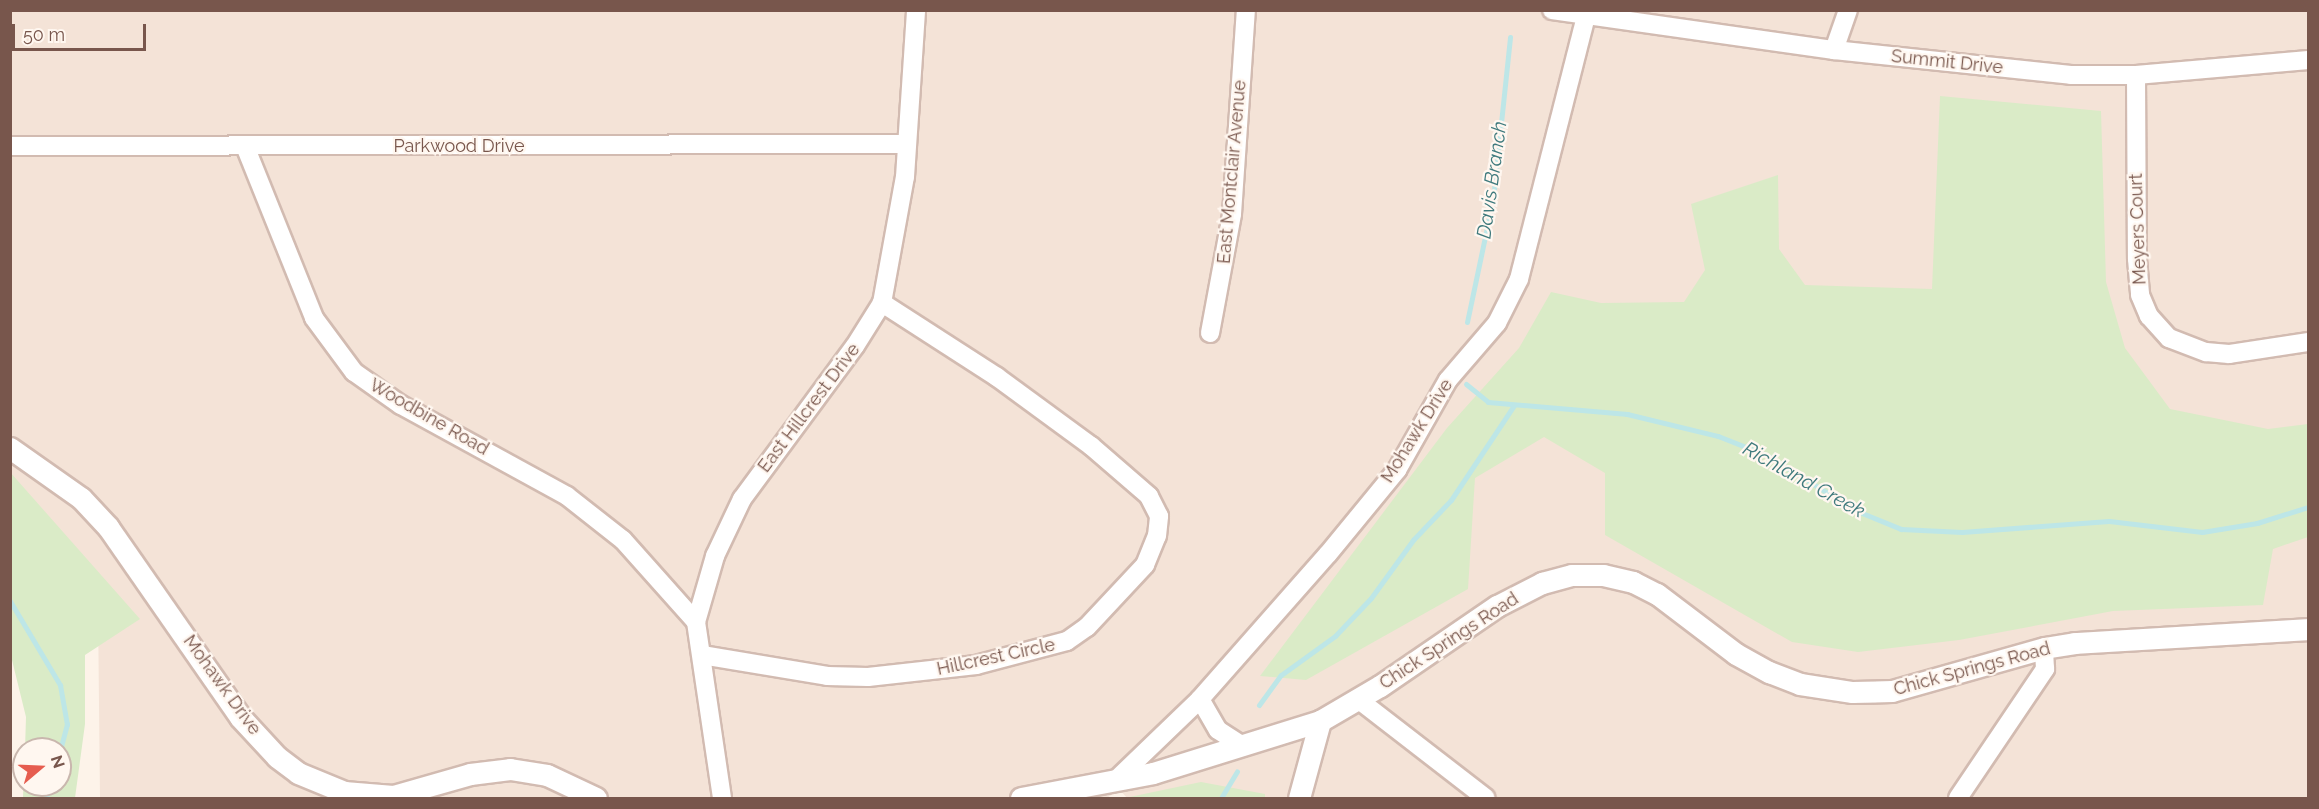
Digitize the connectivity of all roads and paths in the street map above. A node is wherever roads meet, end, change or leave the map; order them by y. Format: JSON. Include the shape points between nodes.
{"nodes":[{"id":1,"x":916,"y":10,"type":"edge"},
{"id":2,"x":1246,"y":10,"type":"edge"},
{"id":3,"x":1552,"y":10,"type":"edge"},
{"id":4,"x":1848,"y":10,"type":"edge"},
{"id":5,"x":1586,"y":18,"type":"junction"},
{"id":6,"x":1834,"y":50,"type":"junction"},
{"id":7,"x":2308,"y":60,"type":"edge"},
{"id":8,"x":2136,"y":75,"type":"junction"},
{"id":9,"x":907,"y":144,"type":"junction"},
{"id":10,"x":10,"y":146,"type":"edge"},
{"id":11,"x":245,"y":147,"type":"junction"},
{"id":12,"x":882,"y":303,"type":"junction"},
{"id":13,"x":1210,"y":333,"type":"dead end"},
{"id":14,"x":2308,"y":342,"type":"edge"},
{"id":15,"x":10,"y":448,"type":"edge"},
{"id":16,"x":696,"y":622,"type":"junction"},
{"id":17,"x":2308,"y":629,"type":"edge"},
{"id":18,"x":2044,"y":648,"type":"junction"},
{"id":19,"x":702,"y":655,"type":"junction"},
{"id":20,"x":1200,"y":699,"type":"junction"},
{"id":21,"x":1359,"y":700,"type":"junction"},
{"id":22,"x":1320,"y":721,"type":"junction"},
{"id":23,"x":1243,"y":746,"type":"junction"},
{"id":24,"x":1118,"y":778,"type":"junction"},
{"id":25,"x":596,"y":798,"type":"edge"},
{"id":26,"x":723,"y":798,"type":"edge"},
{"id":27,"x":1021,"y":798,"type":"edge"},
{"id":28,"x":1299,"y":798,"type":"edge"},
{"id":29,"x":1486,"y":798,"type":"edge"},
{"id":30,"x":1958,"y":798,"type":"edge"}],
"edges":[{"from":1,"to":9,"type":"street","name":"East Hillcrest Drive"},
{"from":2,"to":13,"type":"street","name":"East Montclair Avenue","via":[[1230,234]]},
{"from":3,"to":5,"type":"street","name":"Summit Drive"},
{"from":4,"to":6,"type":"street"},
{"from":5,"to":6,"type":"street","name":"Summit Drive"},
{"from":5,"to":20,"type":"street","name":"Mohawk Drive","via":[[1519,279],[1497,323],[1448,380],[1397,470]]},
{"from":6,"to":8,"type":"street","name":"Summit Drive","via":[[2071,75]]},
{"from":7,"to":8,"type":"street","name":"Summit Drive"},
{"from":8,"to":14,"type":"street","name":"Meyers Court","via":[[2137,259],[2140,295],[2149,316],[2169,338],[2206,352],[2229,354]]},
{"from":9,"to":11,"type":"street","name":"Parkwood Drive"},
{"from":9,"to":12,"type":"street","name":"East Hillcrest Drive","via":[[897,232]]},
{"from":10,"to":11,"type":"street","name":"Parkwood Drive"},
{"from":11,"to":16,"type":"street","name":"Woodbine Road","via":[[315,318],[354,372],[401,405],[567,496],[623,540]]},
{"from":12,"to":16,"type":"street","name":"East Hillcrest Drive","via":[[855,346],[742,499],[715,556]]},
{"from":12,"to":19,"type":"street","name":"Hillcrest Circle","via":[[997,377],[1091,446],[1149,496],[1159,516],[1157,536],[1145,565],[1087,627],[1067,641],[976,665],[868,677],[826,676]]},
{"from":15,"to":25,"type":"street","name":"Mohawk Drive","via":[[59,479],[108,527],[240,717],[277,757],[298,773],[344,792],[393,796],[470,774],[510,769],[547,775]]},
{"from":16,"to":19,"type":"street","name":"East Hillcrest Drive"},
{"from":17,"to":18,"type":"street","name":"Chick Springs Road","via":[[2126,638]]},
{"from":18,"to":21,"type":"street","name":"Chick Springs Road","via":[[1892,691],[1826,689],[1769,672],[1736,654],[1658,594],[1633,582],[1603,575],[1572,575],[1542,583],[1497,606]]},
{"from":18,"to":30,"type":"street","via":[[2046,669]]},
{"from":19,"to":26,"type":"street","name":"East Hillcrest Drive"},
{"from":20,"to":23,"type":"street","via":[[1218,730]]},
{"from":20,"to":24,"type":"street","name":"Mohawk Drive"},
{"from":21,"to":22,"type":"street","name":"Chick Springs Road"},
{"from":21,"to":29,"type":"street"},
{"from":22,"to":23,"type":"street","name":"Mohawk Drive"},
{"from":22,"to":28,"type":"street"},
{"from":23,"to":24,"type":"street","name":"Mohawk Drive","via":[[1154,773]]},
{"from":24,"to":27,"type":"street","name":"Mohawk Drive","via":[[1067,792]]}]}
